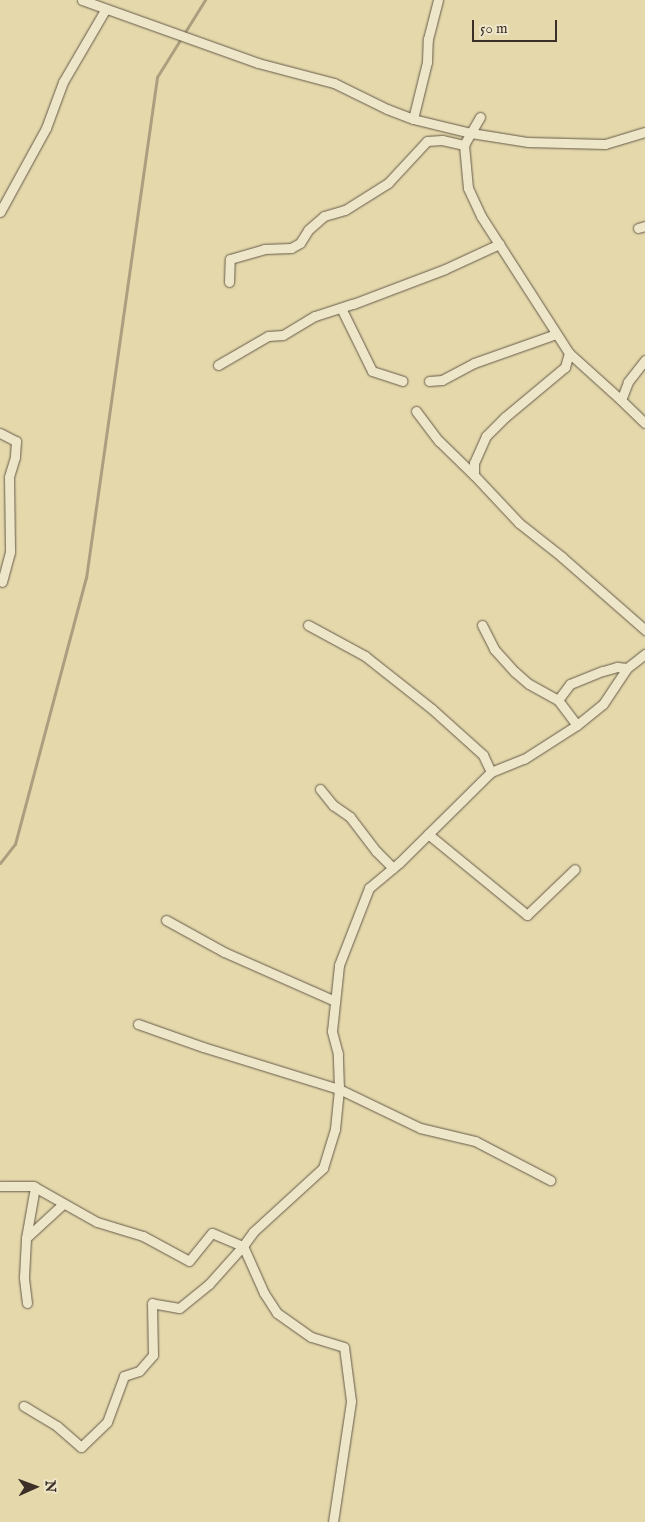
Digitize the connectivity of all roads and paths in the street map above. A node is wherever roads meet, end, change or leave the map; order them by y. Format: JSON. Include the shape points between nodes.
{"nodes":[{"id":1,"x":82,"y":0,"type":"edge"},
{"id":2,"x":438,"y":0,"type":"edge"},
{"id":3,"x":105,"y":10,"type":"junction"},
{"id":4,"x":480,"y":117,"type":"dead end"},
{"id":5,"x":413,"y":119,"type":"junction"},
{"id":6,"x":645,"y":132,"type":"edge"},
{"id":7,"x":471,"y":133,"type":"junction"},
{"id":8,"x":464,"y":145,"type":"junction"},
{"id":9,"x":0,"y":212,"type":"edge"},
{"id":10,"x":499,"y":244,"type":"junction"},
{"id":11,"x":229,"y":282,"type":"dead end"},
{"id":12,"x":341,"y":308,"type":"junction"},
{"id":13,"x":556,"y":334,"type":"junction"},
{"id":14,"x":569,"y":352,"type":"junction"},
{"id":15,"x":645,"y":360,"type":"edge"},
{"id":16,"x":218,"y":365,"type":"dead end"},
{"id":17,"x":402,"y":381,"type":"dead end"},
{"id":18,"x":429,"y":381,"type":"dead end"},
{"id":19,"x":621,"y":400,"type":"junction"},
{"id":20,"x":416,"y":411,"type":"dead end"},
{"id":21,"x":645,"y":423,"type":"edge"},
{"id":22,"x":0,"y":433,"type":"edge"},
{"id":23,"x":474,"y":475,"type":"junction"},
{"id":24,"x":2,"y":582,"type":"dead end"},
{"id":25,"x":308,"y":625,"type":"dead end"},
{"id":26,"x":482,"y":625,"type":"dead end"},
{"id":27,"x":645,"y":630,"type":"edge"},
{"id":28,"x":645,"y":654,"type":"edge"},
{"id":29,"x":627,"y":668,"type":"junction"},
{"id":30,"x":558,"y":700,"type":"junction"},
{"id":31,"x":577,"y":725,"type":"junction"},
{"id":32,"x":491,"y":772,"type":"junction"},
{"id":33,"x":320,"y":789,"type":"dead end"},
{"id":34,"x":428,"y":834,"type":"junction"},
{"id":35,"x":393,"y":868,"type":"junction"},
{"id":36,"x":575,"y":869,"type":"dead end"},
{"id":37,"x":166,"y":920,"type":"dead end"},
{"id":38,"x":336,"y":1001,"type":"junction"},
{"id":39,"x":138,"y":1024,"type":"dead end"},
{"id":40,"x":339,"y":1089,"type":"junction"},
{"id":41,"x":550,"y":1180,"type":"dead end"},
{"id":42,"x":0,"y":1186,"type":"edge"},
{"id":43,"x":35,"y":1187,"type":"junction"},
{"id":44,"x":63,"y":1204,"type":"junction"},
{"id":45,"x":26,"y":1238,"type":"junction"},
{"id":46,"x":243,"y":1246,"type":"junction"},
{"id":47,"x":27,"y":1303,"type":"dead end"},
{"id":48,"x":24,"y":1406,"type":"dead end"},
{"id":49,"x":333,"y":1522,"type":"edge"}],
"edges":[{"from":1,"to":3,"type":"street"},
{"from":2,"to":5,"type":"street"},
{"from":3,"to":5,"type":"street","via":[[258,63],[334,83],[387,110]]},
{"from":3,"to":9,"type":"street","via":[[63,82],[46,128]]},
{"from":4,"to":7,"type":"street"},
{"from":5,"to":7,"type":"street"},
{"from":6,"to":7,"type":"street","via":[[606,144],[528,142]]},
{"from":7,"to":8,"type":"street"},
{"from":8,"to":10,"type":"street","via":[[468,188]]},
{"from":8,"to":11,"type":"street","via":[[442,140],[427,141],[388,183],[345,210],[324,216],[308,230],[300,243],[291,248],[264,249],[230,259]]},
{"from":10,"to":12,"type":"street","via":[[445,269]]},
{"from":10,"to":13,"type":"street"},
{"from":12,"to":16,"type":"street","via":[[315,316],[283,335],[268,336]]},
{"from":12,"to":17,"type":"street","via":[[372,371]]},
{"from":13,"to":14,"type":"street"},
{"from":13,"to":18,"type":"street","via":[[481,360],[442,380]]},
{"from":14,"to":19,"type":"street"},
{"from":14,"to":23,"type":"street","via":[[564,368],[486,436],[474,464]]},
{"from":15,"to":19,"type":"street","via":[[628,382]]},
{"from":19,"to":21,"type":"street"},
{"from":20,"to":23,"type":"street"},
{"from":22,"to":24,"type":"street","via":[[16,441],[10,477],[10,552]]},
{"from":23,"to":27,"type":"street","via":[[518,523]]},
{"from":25,"to":32,"type":"street","via":[[365,656],[432,709],[483,755]]},
{"from":26,"to":30,"type":"street","via":[[494,649],[515,672]]},
{"from":28,"to":29,"type":"street"},
{"from":29,"to":30,"type":"street","via":[[603,671],[570,684]]},
{"from":29,"to":31,"type":"street","via":[[602,704]]},
{"from":30,"to":31,"type":"street"},
{"from":31,"to":32,"type":"street","via":[[524,759]]},
{"from":32,"to":34,"type":"street"},
{"from":33,"to":35,"type":"street","via":[[333,805],[350,817]]},
{"from":34,"to":35,"type":"street"},
{"from":34,"to":36,"type":"street","via":[[527,916]]},
{"from":35,"to":38,"type":"street","via":[[368,888],[339,965]]},
{"from":37,"to":38,"type":"street","via":[[224,952]]},
{"from":38,"to":40,"type":"street","via":[[332,1031],[338,1049]]},
{"from":39,"to":40,"type":"street"},
{"from":40,"to":41,"type":"street","via":[[420,1128],[475,1140]]},
{"from":40,"to":46,"type":"street","via":[[335,1129],[323,1168],[253,1232]]},
{"from":42,"to":43,"type":"street"},
{"from":43,"to":44,"type":"street"},
{"from":43,"to":45,"type":"street"},
{"from":44,"to":45,"type":"street"},
{"from":44,"to":46,"type":"street","via":[[97,1222],[143,1236],[189,1260],[212,1233]]},
{"from":45,"to":47,"type":"street","via":[[24,1277]]},
{"from":46,"to":48,"type":"street","via":[[209,1284],[179,1308],[152,1303],[153,1355],[139,1371],[124,1376],[107,1422],[81,1447],[57,1426]]},
{"from":46,"to":49,"type":"street","via":[[264,1293],[277,1312],[311,1337],[344,1347],[351,1401]]}]}
